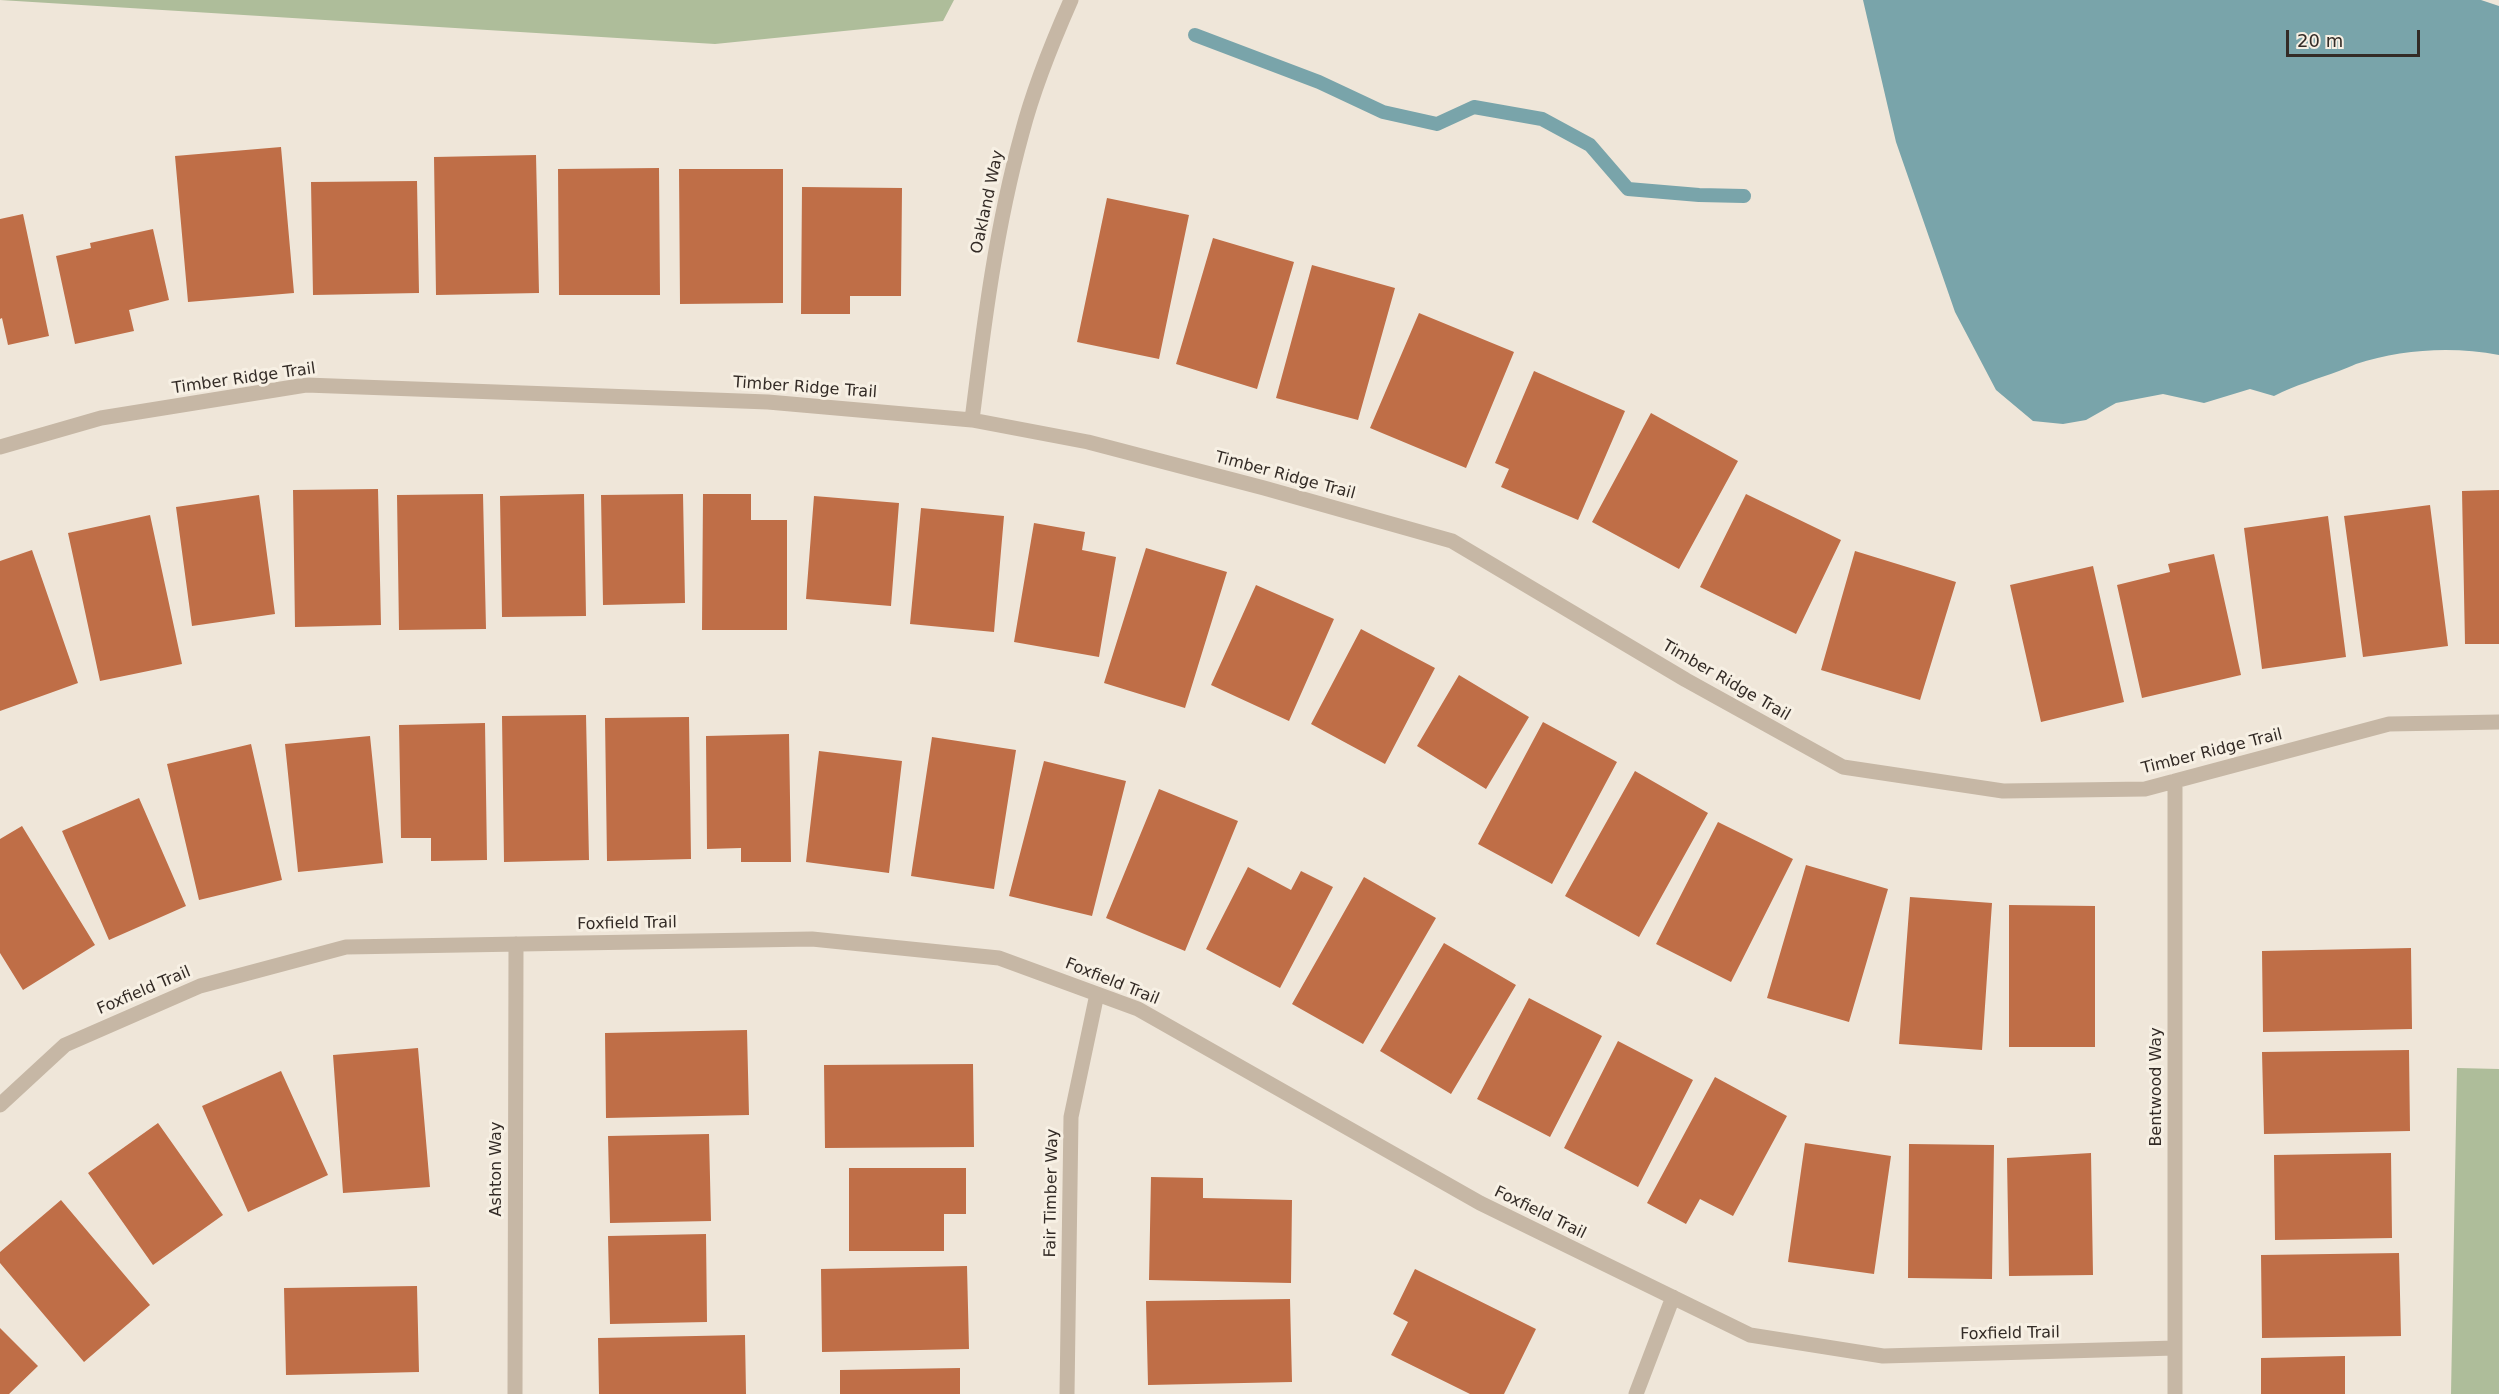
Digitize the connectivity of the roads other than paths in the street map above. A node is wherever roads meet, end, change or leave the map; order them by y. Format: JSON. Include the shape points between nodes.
{"nodes":[{"id":1,"x":1071,"y":0,"type":"edge"},
{"id":2,"x":972,"y":420,"type":"junction"},
{"id":3,"x":0,"y":447,"type":"edge"},
{"id":4,"x":2499,"y":722,"type":"edge"},
{"id":5,"x":2175,"y":781,"type":"junction"},
{"id":6,"x":516,"y":944,"type":"junction"},
{"id":7,"x":1098,"y":994,"type":"junction"},
{"id":8,"x":0,"y":1105,"type":"edge"},
{"id":9,"x":1673,"y":1297,"type":"junction"},
{"id":10,"x":2175,"y":1348,"type":"junction"},
{"id":11,"x":515,"y":1394,"type":"edge"},
{"id":12,"x":1067,"y":1394,"type":"edge"},
{"id":13,"x":1636,"y":1394,"type":"edge"},
{"id":14,"x":2175,"y":1394,"type":"edge"}],
"edges":[{"from":1,"to":2,"type":"street","name":"Oakland Way","via":[[1042,69],[1006,198],[992,263]]},
{"from":2,"to":3,"type":"street","name":"Timber Ridge Trail","via":[[768,402],[306,385],[101,418]]},
{"from":2,"to":5,"type":"street","name":"Timber Ridge Trail","via":[[1088,442],[1452,541],[1686,680],[1843,767],[2003,791],[2145,789]]},
{"from":4,"to":5,"type":"street","name":"Timber Ridge Trail","via":[[2389,724]]},
{"from":5,"to":10,"type":"street","name":"Bentwood Way"},
{"from":6,"to":7,"type":"street","name":"Foxfield Trail","via":[[812,939],[999,958]]},
{"from":6,"to":8,"type":"street","name":"Foxfield Trail","via":[[346,947],[200,986],[65,1045]]},
{"from":6,"to":11,"type":"street","name":"Ashton Way"},
{"from":7,"to":9,"type":"street","name":"Foxfield Trail","via":[[1138,1009],[1480,1203]]},
{"from":7,"to":12,"type":"street","name":"Fair Timber Way","via":[[1071,1117]]},
{"from":9,"to":10,"type":"street","name":"Foxfield Trail","via":[[1750,1335],[1884,1356]]},
{"from":9,"to":13,"type":"street"},
{"from":10,"to":14,"type":"street","name":"Bentwood Way"}]}
